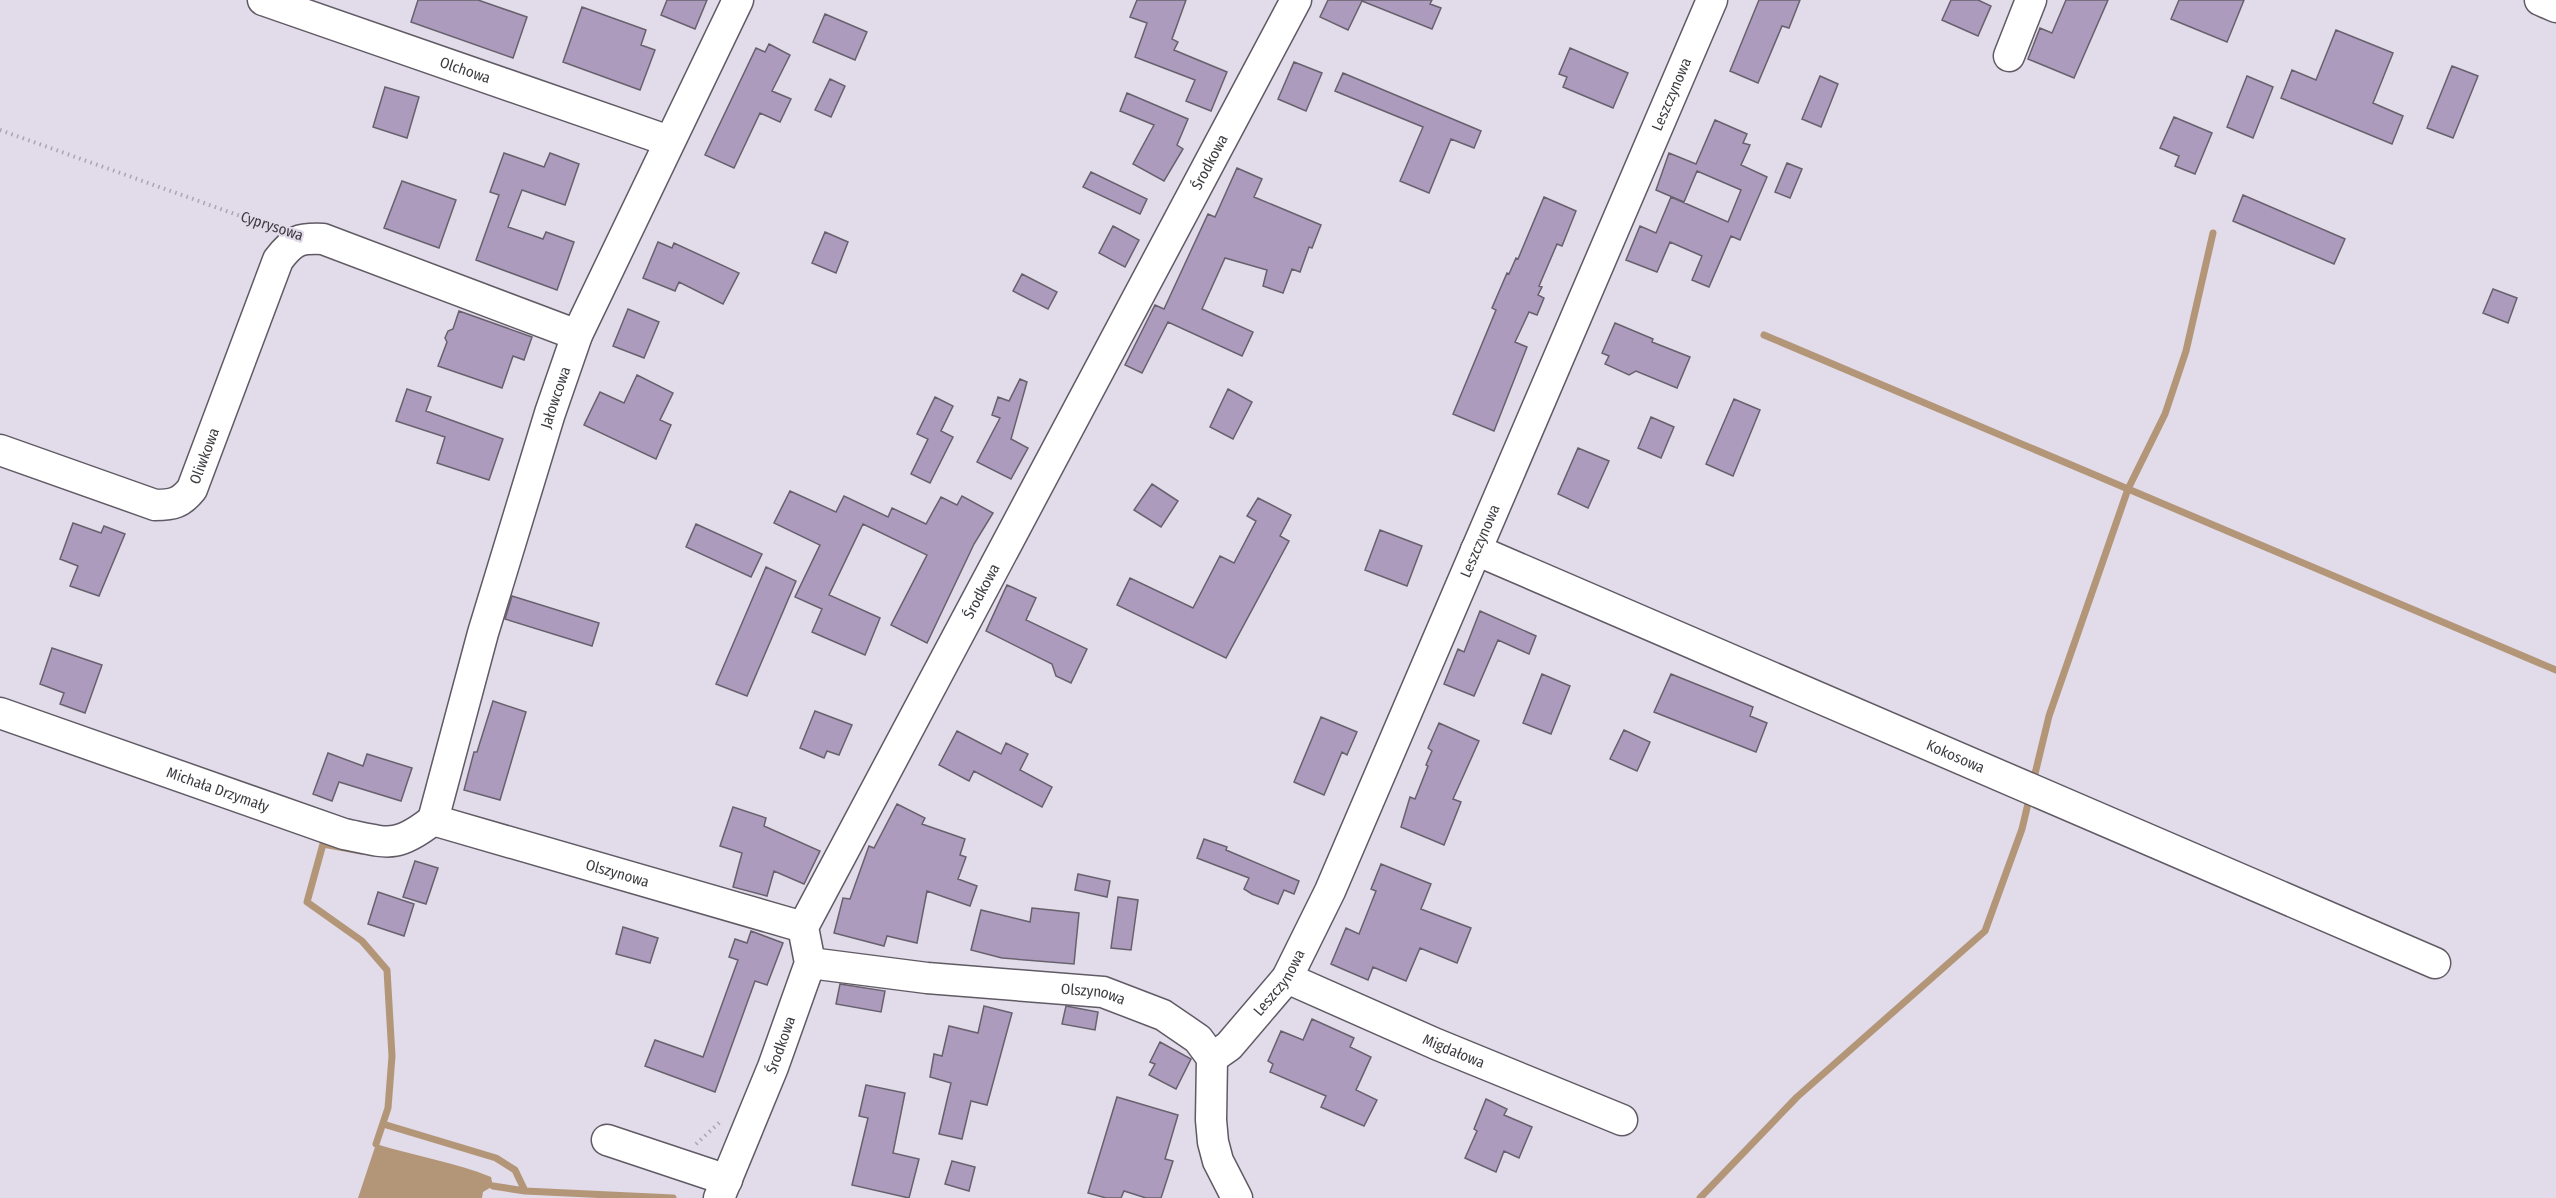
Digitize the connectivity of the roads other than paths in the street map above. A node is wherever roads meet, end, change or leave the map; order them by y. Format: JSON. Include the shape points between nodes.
{"nodes":[{"id":1,"x":263,"y":0,"type":"edge"},
{"id":2,"x":738,"y":0,"type":"edge"},
{"id":3,"x":1296,"y":0,"type":"edge"},
{"id":4,"x":1712,"y":0,"type":"edge"},
{"id":5,"x":2031,"y":0,"type":"edge"},
{"id":6,"x":2540,"y":0,"type":"edge"},
{"id":7,"x":2556,"y":7,"type":"edge"},
{"id":8,"x":2009,"y":56,"type":"dead end"},
{"id":9,"x":669,"y":141,"type":"junction"},
{"id":10,"x":303,"y":238,"type":"joint"},
{"id":11,"x":577,"y":335,"type":"junction"},
{"id":12,"x":0,"y":450,"type":"edge"},
{"id":13,"x":1476,"y":550,"type":"junction"},
{"id":14,"x":0,"y":712,"type":"edge"},
{"id":15,"x":433,"y":820,"type":"junction"},
{"id":16,"x":803,"y":927,"type":"junction"},
{"id":17,"x":810,"y":963,"type":"junction"},
{"id":18,"x":2435,"y":963,"type":"dead end"},
{"id":19,"x":1287,"y":978,"type":"junction"},
{"id":20,"x":1212,"y":1058,"type":"junction"},
{"id":21,"x":1622,"y":1120,"type":"dead end"},
{"id":22,"x":607,"y":1140,"type":"dead end"},
{"id":23,"x":723,"y":1189,"type":"edge"},
{"id":24,"x":1237,"y":1198,"type":"edge"}],
"edges":[{"from":1,"to":9,"type":"street","name":"Olchowa"},
{"from":2,"to":9,"type":"street","name":"Jałowcowa"},
{"from":3,"to":16,"type":"street","name":"Środkowa"},
{"from":4,"to":13,"type":"street","name":"Leszczynowa"},
{"from":5,"to":8,"type":"street"},
{"from":6,"to":7,"type":"street"},
{"from":9,"to":11,"type":"street","name":"Jałowcowa"},
{"from":10,"to":11,"type":"street","name":"Cyprysowa","via":[[323,239]]},
{"from":10,"to":12,"type":"street","name":"Oliwkowa","via":[[288,247],[278,260],[192,489],[184,499],[174,505],[155,505]]},
{"from":11,"to":15,"type":"street","name":"Jałowcowa","via":[[483,633]]},
{"from":13,"to":18,"type":"street","name":"Kokosowa"},
{"from":13,"to":19,"type":"street","name":"Leszczynowa","via":[[1330,891]]},
{"from":14,"to":15,"type":"street","name":"Michała Drzymały","via":[[344,834],[387,843],[413,836]]},
{"from":15,"to":16,"type":"street","name":"Olszynowa"},
{"from":16,"to":17,"type":"street"},
{"from":17,"to":20,"type":"street","name":"Olszynowa","via":[[927,978],[1103,992],[1163,1015],[1198,1039]]},
{"from":17,"to":23,"type":"street","name":"Środkowa"},
{"from":19,"to":20,"type":"street","name":"Leszczynowa","via":[[1229,1046]]},
{"from":19,"to":21,"type":"street","name":"Migdałowa"},
{"from":20,"to":24,"type":"street","via":[[1214,1142],[1218,1161]]},
{"from":22,"to":23,"type":"street"}]}
